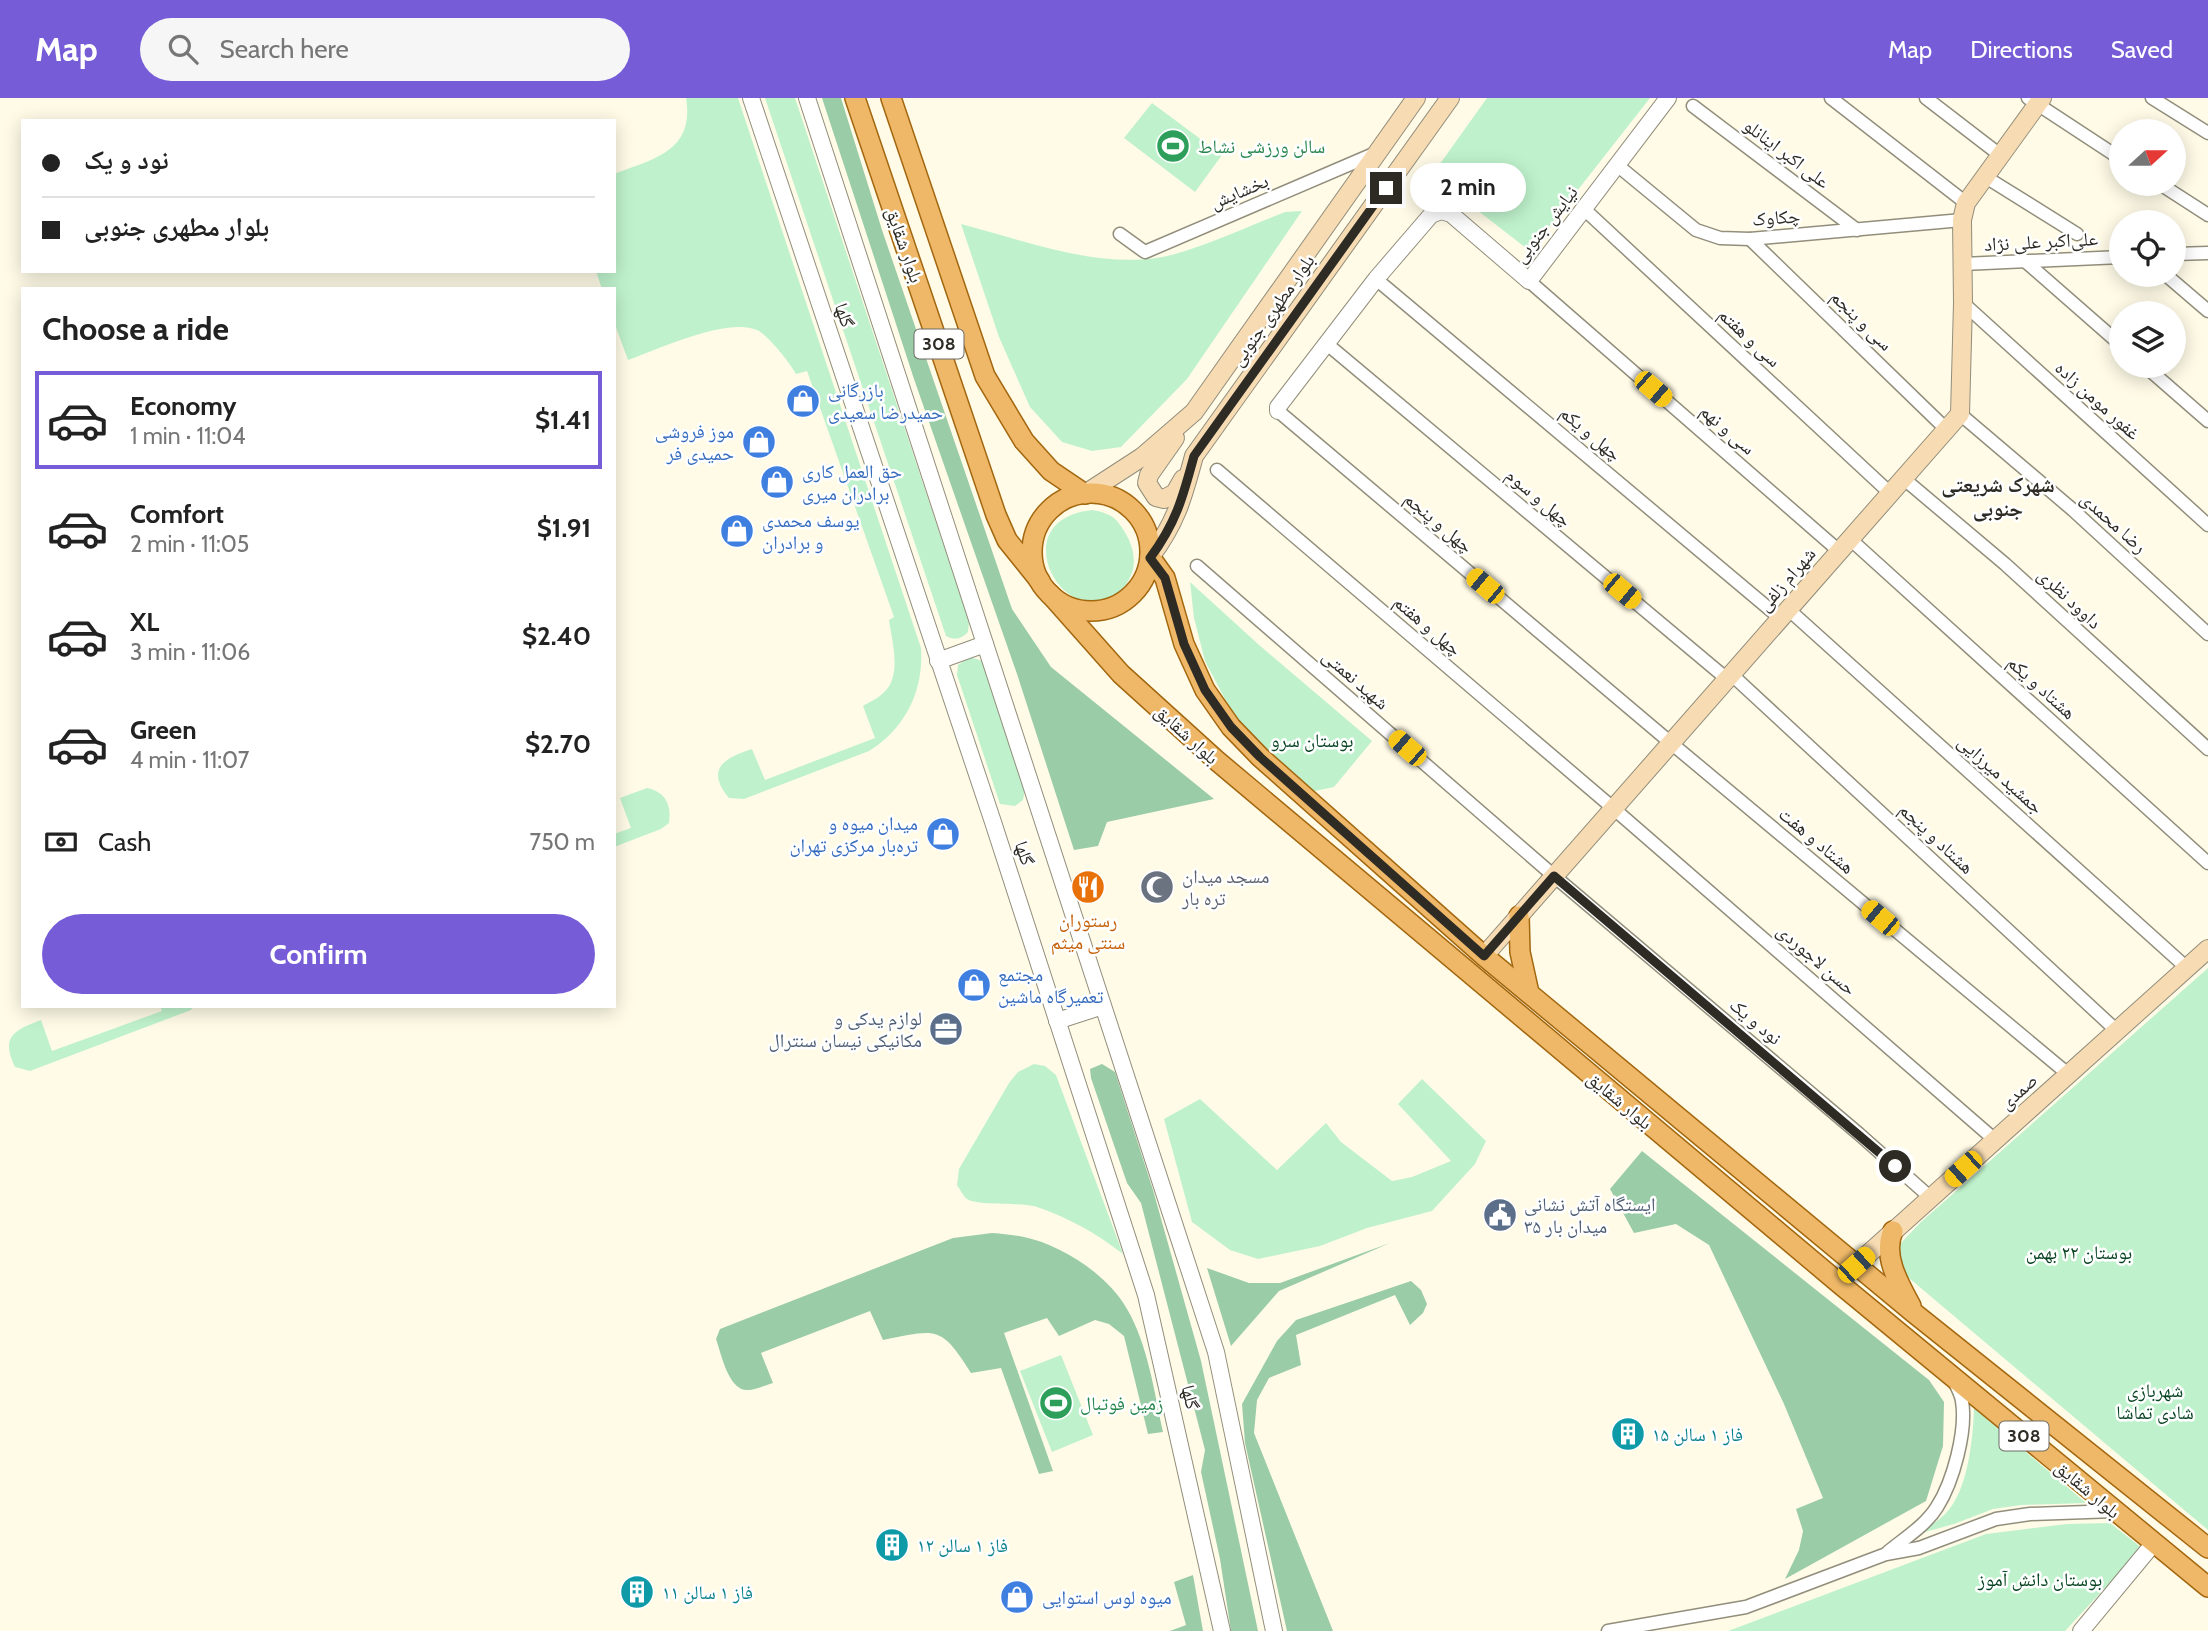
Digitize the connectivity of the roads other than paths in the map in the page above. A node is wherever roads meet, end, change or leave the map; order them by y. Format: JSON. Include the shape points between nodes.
{"nodes":[{"id":1,"x":751,"y":98,"type":"edge"},
{"id":2,"x":807,"y":98,"type":"edge"},
{"id":3,"x":855,"y":98,"type":"edge"},
{"id":4,"x":891,"y":98,"type":"edge"},
{"id":5,"x":1416,"y":98,"type":"edge"},
{"id":6,"x":1450,"y":98,"type":"edge"},
{"id":7,"x":1668,"y":98,"type":"edge"},
{"id":8,"x":1831,"y":98,"type":"edge"},
{"id":9,"x":1926,"y":98,"type":"edge"},
{"id":10,"x":2152,"y":98,"type":"edge"},
{"id":11,"x":2036,"y":100,"type":"edge"},
{"id":12,"x":1693,"y":106,"type":"dead end"},
{"id":13,"x":2208,"y":133,"type":"edge"},
{"id":14,"x":2109,"y":151,"type":"edge"},
{"id":15,"x":1376,"y":153,"type":"junction"},
{"id":16,"x":2000,"y":155,"type":"junction"},
{"id":17,"x":1617,"y":165,"type":"junction"},
{"id":18,"x":1984,"y":176,"type":"junction"},
{"id":19,"x":2179,"y":196,"type":"edge"},
{"id":20,"x":1584,"y":209,"type":"junction"},
{"id":21,"x":1964,"y":211,"type":"junction"},
{"id":22,"x":2208,"y":215,"type":"edge"},
{"id":23,"x":1857,"y":230,"type":"junction"},
{"id":24,"x":1120,"y":234,"type":"dead end"},
{"id":25,"x":2077,"y":234,"type":"dead end"},
{"id":26,"x":1751,"y":239,"type":"junction"},
{"id":27,"x":2208,"y":253,"type":"edge"},
{"id":28,"x":2186,"y":254,"type":"edge"},
{"id":29,"x":2109,"y":258,"type":"edge"},
{"id":30,"x":2025,"y":261,"type":"junction"},
{"id":31,"x":1963,"y":264,"type":"junction"},
{"id":32,"x":1376,"y":279,"type":"junction"},
{"id":33,"x":1529,"y":281,"type":"junction"},
{"id":34,"x":2180,"y":287,"type":"edge"},
{"id":35,"x":1963,"y":303,"type":"junction"},
{"id":36,"x":2208,"y":311,"type":"edge"},
{"id":37,"x":2109,"y":334,"type":"edge"},
{"id":38,"x":1327,"y":344,"type":"junction"},
{"id":39,"x":2159,"y":378,"type":"edge"},
{"id":40,"x":1278,"y":411,"type":"joint"},
{"id":41,"x":1194,"y":412,"type":"junction"},
{"id":42,"x":1959,"y":414,"type":"junction"},
{"id":43,"x":2208,"y":421,"type":"edge"},
{"id":44,"x":1946,"y":429,"type":"junction"},
{"id":45,"x":1194,"y":456,"type":"junction"},
{"id":46,"x":1217,"y":470,"type":"dead end"},
{"id":47,"x":1903,"y":478,"type":"junction"},
{"id":48,"x":1890,"y":493,"type":"junction"},
{"id":49,"x":1084,"y":494,"type":"junction"},
{"id":50,"x":2208,"y":525,"type":"edge"},
{"id":51,"x":1844,"y":545,"type":"junction"},
{"id":52,"x":1150,"y":558,"type":"junction"},
{"id":53,"x":1197,"y":566,"type":"dead end"},
{"id":54,"x":1045,"y":588,"type":"junction"},
{"id":55,"x":1784,"y":614,"type":"junction"},
{"id":56,"x":2208,"y":634,"type":"edge"},
{"id":57,"x":985,"y":644,"type":"junction"},
{"id":58,"x":938,"y":661,"type":"junction"},
{"id":59,"x":1729,"y":676,"type":"junction"},
{"id":60,"x":1671,"y":743,"type":"junction"},
{"id":61,"x":2208,"y":749,"type":"edge"},
{"id":62,"x":1614,"y":808,"type":"junction"},
{"id":63,"x":2208,"y":863,"type":"edge"},
{"id":64,"x":1554,"y":876,"type":"junction"},
{"id":65,"x":1519,"y":916,"type":"junction"},
{"id":66,"x":2208,"y":949,"type":"edge"},
{"id":67,"x":1484,"y":956,"type":"junction"},
{"id":68,"x":2187,"y":968,"type":"junction"},
{"id":69,"x":1467,"y":973,"type":"junction"},
{"id":70,"x":1530,"y":993,"type":"junction"},
{"id":71,"x":1103,"y":1006,"type":"junction"},
{"id":72,"x":1057,"y":1021,"type":"junction"},
{"id":73,"x":2117,"y":1031,"type":"junction"},
{"id":74,"x":2068,"y":1074,"type":"junction"},
{"id":75,"x":1996,"y":1140,"type":"junction"},
{"id":76,"x":1931,"y":1198,"type":"junction"},
{"id":77,"x":1893,"y":1231,"type":"junction"},
{"id":78,"x":1856,"y":1265,"type":"junction"},
{"id":79,"x":1840,"y":1284,"type":"junction"},
{"id":80,"x":1914,"y":1313,"type":"junction"},
{"id":81,"x":1953,"y":1377,"type":"junction"},
{"id":82,"x":2115,"y":1511,"type":"junction"},
{"id":83,"x":2154,"y":1544,"type":"junction"},
{"id":84,"x":2208,"y":1548,"type":"edge"},
{"id":85,"x":1885,"y":1554,"type":"junction"},
{"id":86,"x":2208,"y":1587,"type":"edge"},
{"id":87,"x":1222,"y":1631,"type":"edge"},
{"id":88,"x":1274,"y":1631,"type":"edge"},
{"id":89,"x":1608,"y":1631,"type":"edge"},
{"id":90,"x":2081,"y":1631,"type":"edge"}],
"edges":[{"from":1,"to":58,"type":"street","name":"گلها"},
{"from":2,"to":57,"type":"street","name":"گلها"},
{"from":3,"to":54,"type":"main road","name":"بلوار شقایق","number":"308","via":[[996,515],[1007,540]]},
{"from":4,"to":49,"type":"main road","name":"بلوار شقایق","number":"308","via":[[985,376],[1024,441],[1051,471]]},
{"from":5,"to":15,"type":"main road","name":"بلوار مطهری جنوبی"},
{"from":6,"to":45,"type":"main road","name":"بلوار مطهری جنوبی"},
{"from":7,"to":17,"type":"street","name":"نیایش جنوبی"},
{"from":8,"to":21,"type":"street"},
{"from":9,"to":16,"type":"street"},
{"from":10,"to":13,"type":"street"},
{"from":11,"to":14,"type":"street"},
{"from":11,"to":16,"type":"main road"},
{"from":12,"to":23,"type":"street","name":"علی اکبر اینانلو"},
{"from":15,"to":24,"type":"street","name":"بخشایش","via":[[1145,252]]},
{"from":15,"to":41,"type":"main road","name":"بلوار مطهری جنوبی"},
{"from":16,"to":18,"type":"main road"},
{"from":17,"to":20,"type":"street","name":"نیایش جنوبی"},
{"from":17,"to":26,"type":"street","name":"چکاوک","via":[[1696,230],[1720,238]]},
{"from":18,"to":21,"type":"main road"},
{"from":18,"to":25,"type":"street"},
{"from":19,"to":22,"type":"street"},
{"from":20,"to":33,"type":"street","name":"نیایش جنوبی"},
{"from":20,"to":48,"type":"street","name":"سی و هفتم"},
{"from":21,"to":23,"type":"street","name":"چکاوک"},
{"from":21,"to":31,"type":"main road"},
{"from":23,"to":26,"type":"street","name":"چکاوک"},
{"from":26,"to":44,"type":"street","name":"سی و پنجم"},
{"from":27,"to":28,"type":"street"},
{"from":29,"to":30,"type":"street","name":"علی‌اکبر علی نژاد"},
{"from":30,"to":31,"type":"street","name":"علی‌اکبر علی نژاد"},
{"from":30,"to":37,"type":"street"},
{"from":31,"to":35,"type":"main road"},
{"from":32,"to":33,"type":"street","name":"نیایش جنوبی","via":[[1432,215],[1441,211],[1451,214]]},
{"from":32,"to":38,"type":"street","name":"نیایش جنوبی"},
{"from":32,"to":55,"type":"street","name":"چهل و یکم"},
{"from":33,"to":51,"type":"street","name":"سی و نهم"},
{"from":34,"to":36,"type":"street"},
{"from":35,"to":42,"type":"main road"},
{"from":35,"to":50,"type":"street","name":"غفور مومن زاده"},
{"from":38,"to":40,"type":"street","name":"نیایش جنوبی"},
{"from":38,"to":59,"type":"street","name":"چهل و سوم"},
{"from":39,"to":43,"type":"street"},
{"from":40,"to":60,"type":"street","name":"چهل و پنجم"},
{"from":41,"to":45,"type":"main road","via":[[1149,475],[1147,483],[1156,497],[1164,499],[1175,493]]},
{"from":41,"to":49,"type":"main road","name":"بلوار مطهری جنوبی","via":[[1142,457]]},
{"from":42,"to":44,"type":"main road","name":"شهرام زلفی"},
{"from":42,"to":56,"type":"street","name":"رضا محمدی","via":[[2073,510]]},
{"from":44,"to":47,"type":"main road","name":"شهرام زلفی"},
{"from":45,"to":52,"type":"main road","name":"بلوار مطهری جنوبی","via":[[1180,509]]},
{"from":46,"to":62,"type":"street","name":"چهل و هفتم"},
{"from":47,"to":48,"type":"main road","name":"شهرام زلفی"},
{"from":47,"to":61,"type":"street","name":"داوود نظری"},
{"from":48,"to":51,"type":"main road","name":"شهرام زلفی"},
{"from":49,"to":52,"type":"main road","via":[[1110,497],[1132,510],[1149,540]]},
{"from":49,"to":54,"type":"main road","via":[[1050,510],[1039,525],[1033,563]]},
{"from":51,"to":55,"type":"main road","name":"شهرام زلفی"},
{"from":51,"to":63,"type":"street","name":"هشتاد و یکم"},
{"from":52,"to":54,"type":"main road","via":[[1135,592],[1102,611],[1065,606]]},
{"from":52,"to":67,"type":"main road","name":"بلوار شقایق","number":"308","via":[[1172,595],[1192,665],[1231,727]]},
{"from":53,"to":64,"type":"street","name":"شهید نعمتی"},
{"from":54,"to":69,"type":"main road","name":"بلوار شقایق","number":"308","via":[[1121,674]]},
{"from":55,"to":59,"type":"main road","name":"شهرام زلفی"},
{"from":55,"to":68,"type":"street","name":"جمشید میرزایی"},
{"from":57,"to":58,"type":"street"},
{"from":57,"to":71,"type":"street","name":"گلها"},
{"from":58,"to":72,"type":"street","name":"گلها"},
{"from":59,"to":60,"type":"main road","name":"شهرام زلفی"},
{"from":59,"to":73,"type":"street","name":"هشتاد و پنجم"},
{"from":60,"to":62,"type":"main road","name":"شهرام زلفی"},
{"from":60,"to":74,"type":"street","name":"هشتاد و هفت"},
{"from":62,"to":64,"type":"main road","name":"شهرام زلفی"},
{"from":62,"to":75,"type":"street","name":"حسن لاجوردی"},
{"from":64,"to":65,"type":"main road","name":"شهرام زلفی"},
{"from":64,"to":76,"type":"street","name":"نود و یک"},
{"from":65,"to":67,"type":"main road","name":"شهرام زلفی"},
{"from":65,"to":70,"type":"main road","via":[[1520,952]]},
{"from":66,"to":68,"type":"main road","name":"صمدی"},
{"from":67,"to":69,"type":"main road"},
{"from":67,"to":70,"type":"main road","name":"بلوار شقایق","number":"308"},
{"from":68,"to":73,"type":"main road","name":"صمدی"},
{"from":69,"to":79,"type":"main road","name":"بلوار شقایق","number":"308"},
{"from":70,"to":78,"type":"main road","name":"بلوار شقایق","number":"308"},
{"from":71,"to":72,"type":"street"},
{"from":71,"to":88,"type":"street","name":"گلها","via":[[1216,1352]]},
{"from":72,"to":87,"type":"street","name":"گلها","via":[[1146,1295]]},
{"from":73,"to":74,"type":"main road","name":"صمدی"},
{"from":74,"to":75,"type":"main road","name":"صمدی"},
{"from":75,"to":76,"type":"main road","name":"صمدی"},
{"from":76,"to":77,"type":"main road","name":"صمدی"},
{"from":77,"to":78,"type":"main road","name":"صمدی"},
{"from":77,"to":80,"type":"main road","via":[[1889,1252]]},
{"from":78,"to":79,"type":"main road"},
{"from":78,"to":80,"type":"main road","name":"بلوار شقایق","number":"308"},
{"from":79,"to":81,"type":"main road","name":"بلوار شقایق","number":"308"},
{"from":80,"to":84,"type":"main road","name":"بلوار شقایق","number":"308"},
{"from":81,"to":82,"type":"main road","name":"بلوار شقایق","number":"308"},
{"from":81,"to":85,"type":"street","via":[[1962,1400],[1963,1420],[1948,1486],[1928,1519]]},
{"from":82,"to":83,"type":"main road","name":"بلوار شقایق","number":"308"},
{"from":82,"to":85,"type":"street","via":[[1996,1519],[1919,1548]]},
{"from":83,"to":86,"type":"main road","name":"بلوار شقایق","number":"308"},
{"from":83,"to":90,"type":"street"},
{"from":85,"to":89,"type":"street","via":[[1746,1607]]}]}
